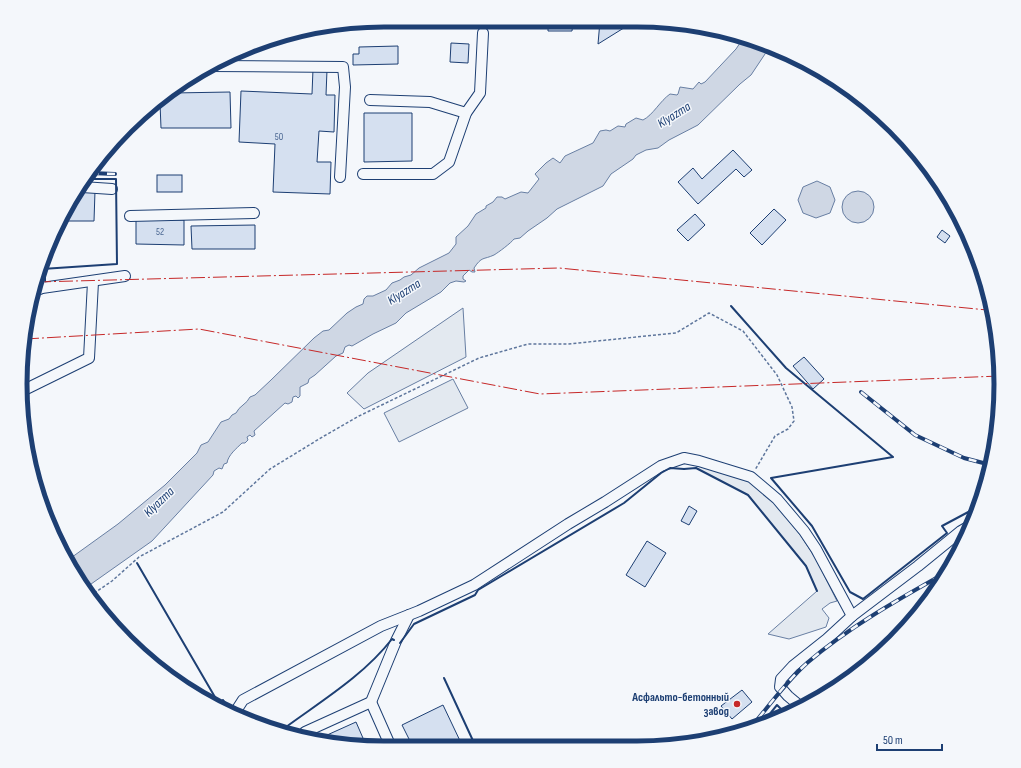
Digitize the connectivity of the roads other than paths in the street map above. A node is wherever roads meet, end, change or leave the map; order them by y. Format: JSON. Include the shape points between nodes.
{"nodes":[{"id":1,"x":484,"y":33,"type":"dead end"},
{"id":2,"x":222,"y":66,"type":"edge"},
{"id":3,"x":370,"y":100,"type":"dead end"},
{"id":4,"x":466,"y":112,"type":"junction"},
{"id":5,"x":363,"y":174,"type":"dead end"},
{"id":6,"x":340,"y":176,"type":"dead end"},
{"id":7,"x":86,"y":187,"type":"edge"},
{"id":8,"x":112,"y":189,"type":"dead end"},
{"id":9,"x":254,"y":213,"type":"dead end"},
{"id":10,"x":130,"y":216,"type":"dead end"},
{"id":11,"x":125,"y":276,"type":"dead end"},
{"id":12,"x":93,"y":282,"type":"junction"},
{"id":13,"x":40,"y":289,"type":"edge"},
{"id":14,"x":27,"y":388,"type":"edge"},
{"id":15,"x":963,"y":530,"type":"edge"},
{"id":16,"x":409,"y":615,"type":"junction"},
{"id":17,"x":852,"y":616,"type":"junction"},
{"id":18,"x":371,"y":702,"type":"junction"},
{"id":19,"x":797,"y":703,"type":"edge"},
{"id":20,"x":237,"y":709,"type":"edge"},
{"id":21,"x":305,"y":732,"type":"dead end"},
{"id":22,"x":388,"y":741,"type":"edge"}],
"edges":[{"from":1,"to":4,"type":"street","via":[[480,93]]},
{"from":2,"to":6,"type":"street","via":[[343,67],[345,87]]},
{"from":3,"to":4,"type":"street","via":[[430,102]]},
{"from":4,"to":5,"type":"street","via":[[449,162],[432,174]]},
{"from":7,"to":8,"type":"street"},
{"from":9,"to":10,"type":"street"},
{"from":11,"to":12,"type":"street"},
{"from":12,"to":13,"type":"street"},
{"from":12,"to":14,"type":"street","via":[[89,358]]},
{"from":15,"to":17,"type":"street"},
{"from":16,"to":17,"type":"street","via":[[462,596],[474,585],[661,466],[684,458],[752,477],[797,516]]},
{"from":16,"to":18,"type":"street"},
{"from":16,"to":20,"type":"street","via":[[381,626],[243,700]]},
{"from":17,"to":19,"type":"street","via":[[781,678],[780,687]]},
{"from":18,"to":21,"type":"street"},
{"from":18,"to":22,"type":"street"}]}
